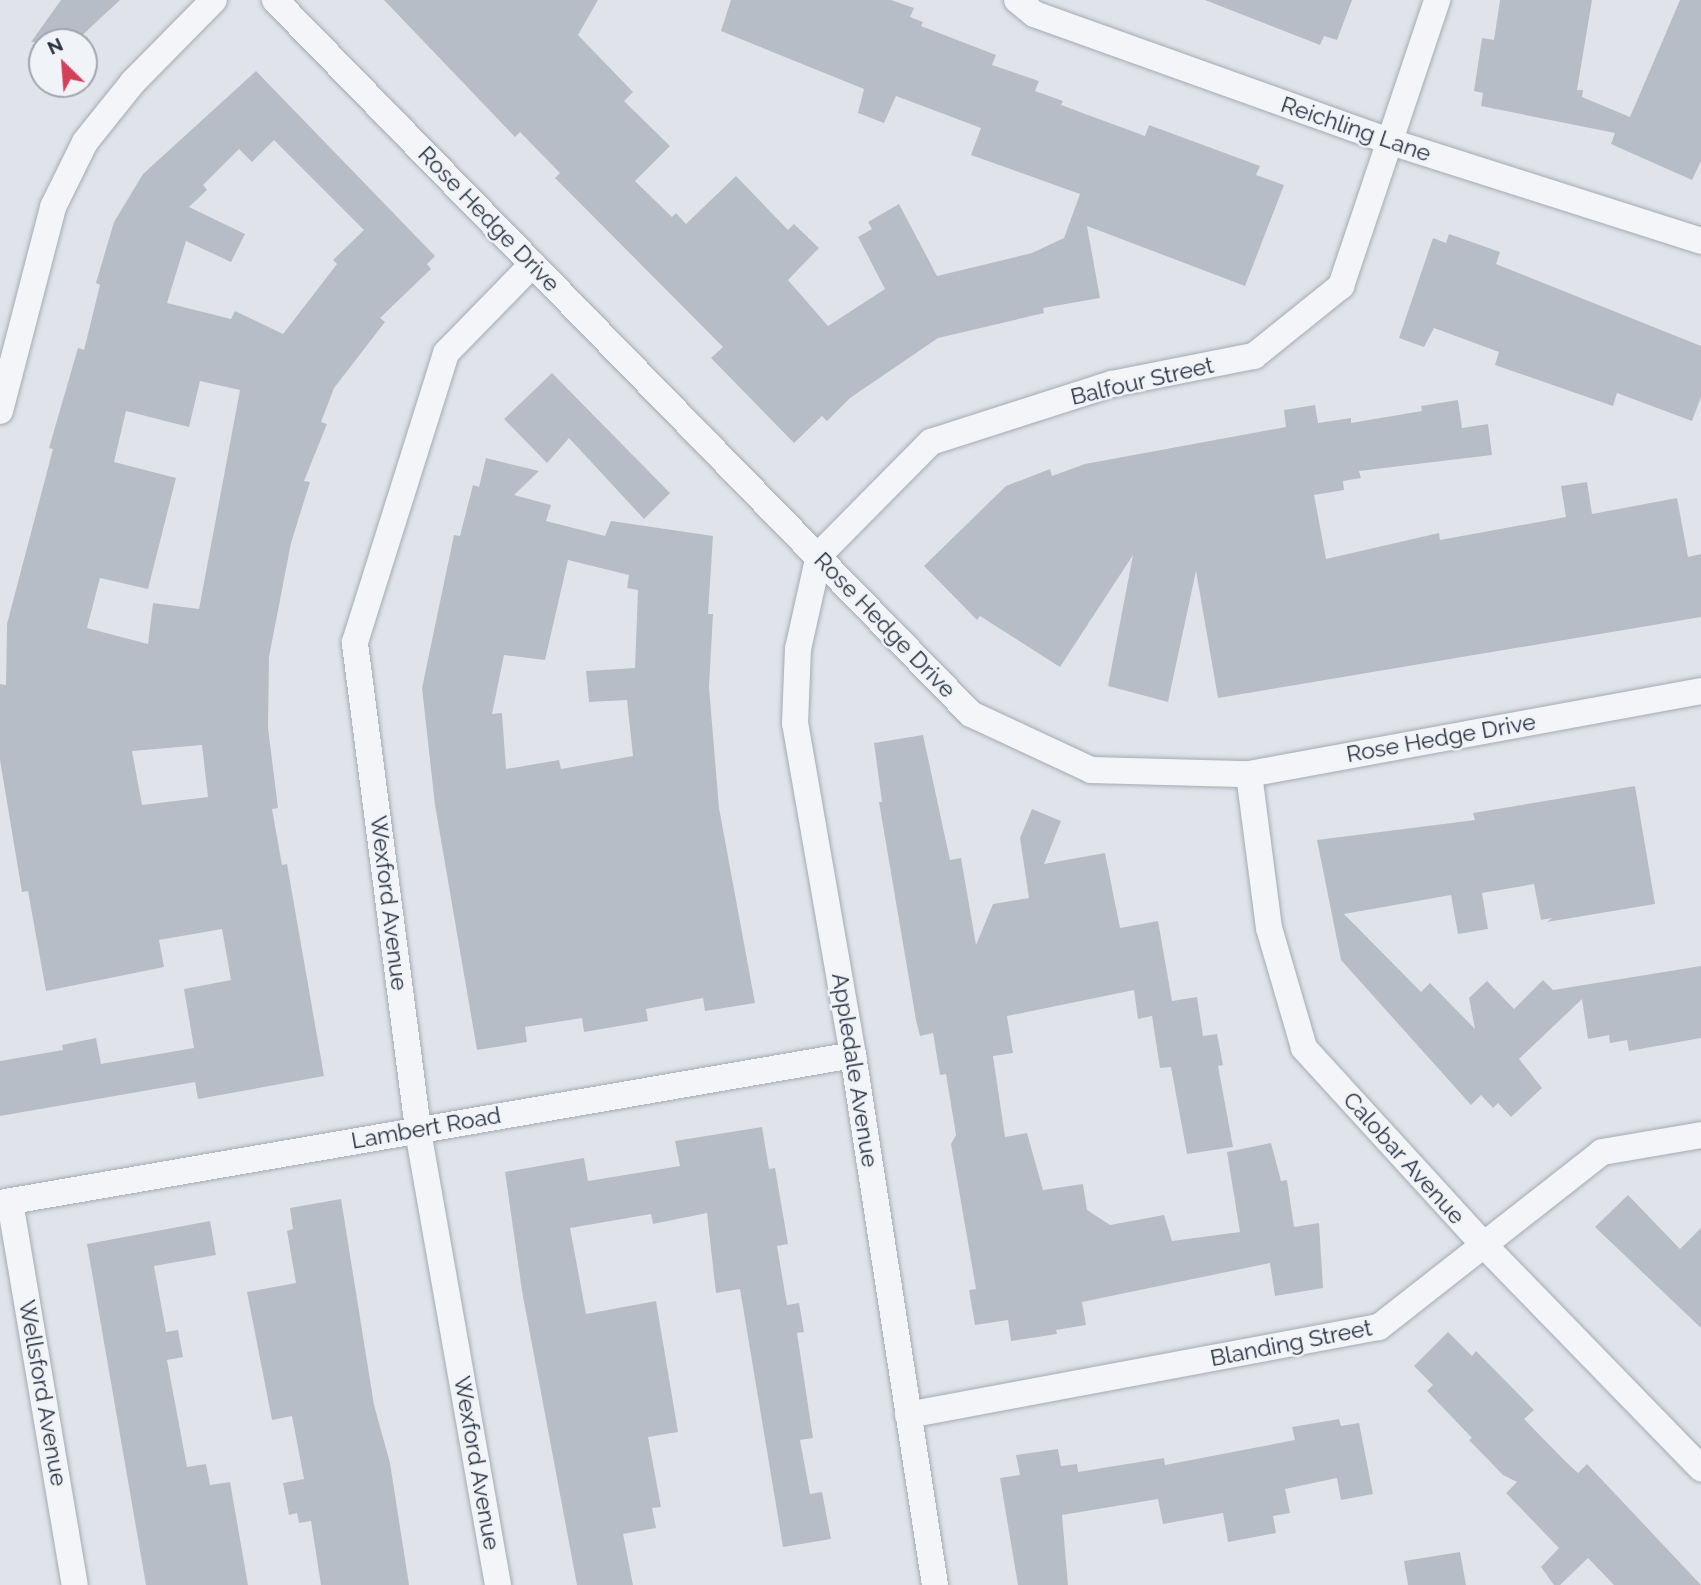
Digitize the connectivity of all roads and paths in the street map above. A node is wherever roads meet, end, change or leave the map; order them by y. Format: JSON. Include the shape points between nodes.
{"nodes":[{"id":1,"x":214,"y":0,"type":"edge"},
{"id":2,"x":275,"y":0,"type":"edge"},
{"id":3,"x":1017,"y":0,"type":"edge"},
{"id":4,"x":1437,"y":0,"type":"edge"},
{"id":5,"x":1388,"y":141,"type":"junction"},
{"id":6,"x":1701,"y":242,"type":"edge"},
{"id":7,"x":533,"y":264,"type":"junction"},
{"id":8,"x":0,"y":411,"type":"edge"},
{"id":9,"x":819,"y":555,"type":"junction"},
{"id":10,"x":1701,"y":691,"type":"edge"},
{"id":11,"x":1249,"y":774,"type":"junction"},
{"id":12,"x":853,"y":1055,"type":"junction"},
{"id":13,"x":418,"y":1129,"type":"junction"},
{"id":14,"x":1701,"y":1135,"type":"edge"},
{"id":15,"x":5,"y":1202,"type":"edge"},
{"id":16,"x":1483,"y":1244,"type":"junction"},
{"id":17,"x":908,"y":1415,"type":"junction"},
{"id":18,"x":1701,"y":1468,"type":"edge"},
{"id":19,"x":75,"y":1585,"type":"edge"},
{"id":20,"x":498,"y":1585,"type":"edge"},
{"id":21,"x":935,"y":1585,"type":"edge"}],
"edges":[{"from":1,"to":8,"type":"street","via":[[132,82],[85,142],[53,207]]},
{"from":2,"to":7,"type":"street","name":"Rose Hedge Drive"},
{"from":3,"to":5,"type":"street","name":"Reichling Lane","via":[[1034,14]]},
{"from":4,"to":5,"type":"street","name":"Balfour Street"},
{"from":5,"to":6,"type":"street","name":"Reichling Lane"},
{"from":5,"to":9,"type":"street","name":"Balfour Street","via":[[1341,286],[1254,356],[1112,384],[930,442]]},
{"from":7,"to":9,"type":"street","name":"Rose Hedge Drive"},
{"from":7,"to":13,"type":"street","name":"Wexford Avenue","via":[[446,353],[355,642]]},
{"from":9,"to":11,"type":"street","name":"Rose Hedge Drive","via":[[971,714],[1091,770]]},
{"from":9,"to":12,"type":"street","name":"Appledale Avenue","via":[[798,649],[795,723]]},
{"from":10,"to":11,"type":"street","name":"Rose Hedge Drive"},
{"from":11,"to":16,"type":"street","name":"Calobar Avenue","via":[[1269,928],[1304,1048]]},
{"from":12,"to":13,"type":"street","name":"Lambert Road"},
{"from":12,"to":17,"type":"street","name":"Appledale Avenue"},
{"from":13,"to":15,"type":"street","name":"Lambert Road"},
{"from":13,"to":20,"type":"street","name":"Wexford Avenue"},
{"from":14,"to":16,"type":"street","name":"Blanding Street","via":[[1602,1152]]},
{"from":15,"to":19,"type":"street","name":"Wellsford Avenue"},
{"from":16,"to":17,"type":"street","name":"Blanding Street","via":[[1379,1328]]},
{"from":16,"to":18,"type":"street","name":"Calobar Avenue"},
{"from":17,"to":21,"type":"street","name":"Appledale Avenue"}]}
